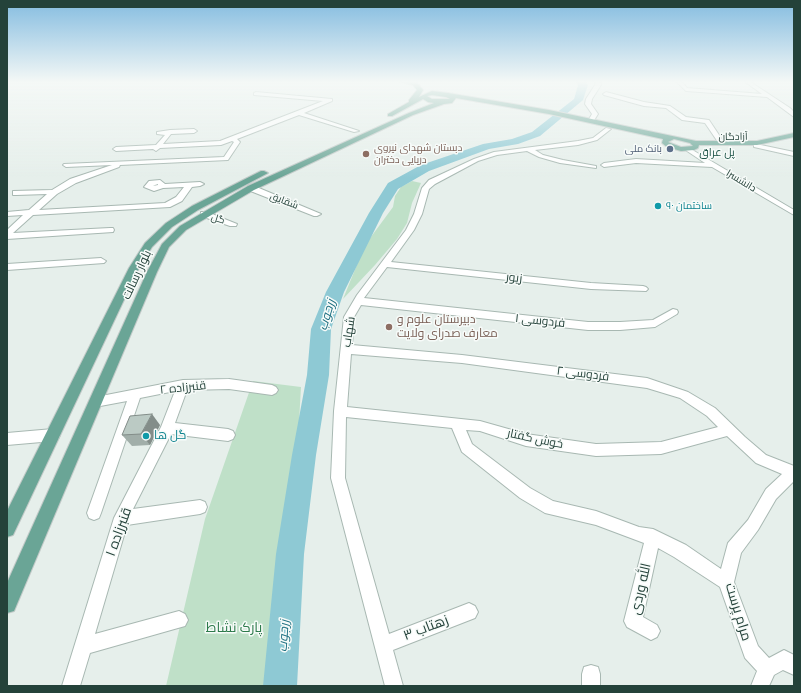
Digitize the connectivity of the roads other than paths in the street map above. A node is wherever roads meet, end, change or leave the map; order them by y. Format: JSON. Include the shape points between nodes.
{"nodes":[{"id":1,"x":296,"y":113,"type":"edge"},
{"id":2,"x":303,"y":113,"type":"edge"},
{"id":3,"x":414,"y":113,"type":"edge"},
{"id":4,"x":543,"y":113,"type":"edge"},
{"id":5,"x":595,"y":113,"type":"edge"},
{"id":6,"x":676,"y":113,"type":"edge"},
{"id":7,"x":392,"y":114,"type":"edge"},
{"id":8,"x":572,"y":119,"type":"junction"},
{"id":9,"x":591,"y":121,"type":"junction"},
{"id":10,"x":608,"y":129,"type":"junction"},
{"id":11,"x":194,"y":131,"type":"dead end"},
{"id":12,"x":356,"y":131,"type":"junction"},
{"id":13,"x":159,"y":132,"type":"dead end"},
{"id":14,"x":170,"y":132,"type":"junction"},
{"id":15,"x":794,"y":136,"type":"edge"},
{"id":16,"x":234,"y":139,"type":"junction"},
{"id":17,"x":667,"y":140,"type":"junction"},
{"id":18,"x":794,"y":140,"type":"edge"},
{"id":19,"x":722,"y":144,"type":"junction"},
{"id":20,"x":696,"y":145,"type":"junction"},
{"id":21,"x":766,"y":145,"type":"junction"},
{"id":22,"x":756,"y":146,"type":"junction"},
{"id":23,"x":158,"y":147,"type":"junction"},
{"id":24,"x":527,"y":148,"type":"junction"},
{"id":25,"x":116,"y":149,"type":"dead end"},
{"id":26,"x":689,"y":150,"type":"junction"},
{"id":27,"x":776,"y":150,"type":"junction"},
{"id":28,"x":794,"y":154,"type":"edge"},
{"id":29,"x":129,"y":162,"type":"junction"},
{"id":30,"x":145,"y":162,"type":"junction"},
{"id":31,"x":66,"y":165,"type":"dead end"},
{"id":32,"x":604,"y":165,"type":"dead end"},
{"id":33,"x":714,"y":165,"type":"junction"},
{"id":34,"x":594,"y":167,"type":"dead end"},
{"id":35,"x":189,"y":184,"type":"junction"},
{"id":36,"x":200,"y":184,"type":"dead end"},
{"id":37,"x":162,"y":186,"type":"dead end"},
{"id":38,"x":251,"y":188,"type":"junction"},
{"id":39,"x":54,"y":192,"type":"junction"},
{"id":40,"x":16,"y":193,"type":"dead end"},
{"id":41,"x":31,"y":213,"type":"junction"},
{"id":42,"x":794,"y":213,"type":"edge"},
{"id":43,"x":7,"y":214,"type":"edge"},
{"id":44,"x":204,"y":214,"type":"junction"},
{"id":45,"x":317,"y":214,"type":"dead end"},
{"id":46,"x":233,"y":224,"type":"dead end"},
{"id":47,"x":110,"y":230,"type":"dead end"},
{"id":48,"x":7,"y":235,"type":"edge"},
{"id":49,"x":101,"y":261,"type":"dead end"},
{"id":50,"x":385,"y":264,"type":"junction"},
{"id":51,"x":7,"y":267,"type":"edge"},
{"id":52,"x":643,"y":289,"type":"dead end"},
{"id":53,"x":358,"y":301,"type":"junction"},
{"id":54,"x":673,"y":312,"type":"dead end"},
{"id":55,"x":346,"y":349,"type":"junction"},
{"id":56,"x":183,"y":385,"type":"junction"},
{"id":57,"x":272,"y":390,"type":"dead end"},
{"id":58,"x":135,"y":394,"type":"junction"},
{"id":59,"x":95,"y":402,"type":"junction"},
{"id":60,"x":340,"y":412,"type":"junction"},
{"id":61,"x":457,"y":424,"type":"junction"},
{"id":62,"x":167,"y":428,"type":"junction"},
{"id":63,"x":729,"y":430,"type":"junction"},
{"id":64,"x":53,"y":435,"type":"junction"},
{"id":65,"x":228,"y":435,"type":"dead end"},
{"id":66,"x":7,"y":439,"type":"edge"},
{"id":67,"x":793,"y":473,"type":"edge"},
{"id":68,"x":200,"y":508,"type":"dead end"},
{"id":69,"x":94,"y":513,"type":"dead end"},
{"id":70,"x":121,"y":518,"type":"junction"},
{"id":71,"x":7,"y":529,"type":"edge"},
{"id":72,"x":653,"y":537,"type":"junction"},
{"id":73,"x":726,"y":582,"type":"junction"},
{"id":74,"x":7,"y":604,"type":"edge"},
{"id":75,"x":469,"y":612,"type":"dead end"},
{"id":76,"x":179,"y":620,"type":"dead end"},
{"id":77,"x":651,"y":631,"type":"dead end"},
{"id":78,"x":383,"y":645,"type":"junction"},
{"id":79,"x":84,"y":646,"type":"junction"},
{"id":80,"x":794,"y":666,"type":"edge"},
{"id":81,"x":763,"y":678,"type":"edge"},
{"id":82,"x":71,"y":686,"type":"edge"},
{"id":83,"x":394,"y":686,"type":"edge"}],
"edges":[{"from":1,"to":16,"type":"street"},
{"from":2,"to":12,"type":"street"},
{"from":3,"to":38,"type":"main road","name":"بلوار رسالت"},
{"from":4,"to":8,"type":"main road"},
{"from":5,"to":9,"type":"street"},
{"from":6,"to":19,"type":"street","via":[[684,119],[706,121]]},
{"from":7,"to":12,"type":"main road","name":"بلوار رسالت"},
{"from":8,"to":9,"type":"main road"},
{"from":8,"to":10,"type":"main road"},
{"from":9,"to":17,"type":"main road"},
{"from":10,"to":17,"type":"main road"},
{"from":10,"to":24,"type":"street","name":"شهاب","via":[[595,138],[578,143]]},
{"from":11,"to":14,"type":"street"},
{"from":12,"to":64,"type":"main road","name":"بلوار رسالت","via":[[246,181],[195,208],[169,225],[148,245],[134,268]]},
{"from":13,"to":14,"type":"street"},
{"from":14,"to":23,"type":"street"},
{"from":15,"to":19,"type":"main road","name":"آزادگان","via":[[757,143]]},
{"from":16,"to":23,"type":"street","via":[[217,144]]},
{"from":16,"to":30,"type":"street","via":[[237,142],[226,159]]},
{"from":17,"to":20,"type":"main road","via":[[685,139]]},
{"from":17,"to":26,"type":"main road","via":[[672,147]]},
{"from":18,"to":21,"type":"main road","name":"آزادگان"},
{"from":19,"to":20,"type":"main road","name":"آزادگان"},
{"from":20,"to":22,"type":"main road","name":"آزادگان"},
{"from":20,"to":26,"type":"main road"},
{"from":21,"to":22,"type":"main road","name":"آزادگان"},
{"from":21,"to":27,"type":"street"},
{"from":22,"to":27,"type":"street"},
{"from":23,"to":25,"type":"street"},
{"from":23,"to":30,"type":"street"},
{"from":24,"to":34,"type":"street","via":[[541,156]]},
{"from":24,"to":50,"type":"street","name":"شهاب","via":[[480,158],[432,182],[426,188],[410,230]]},
{"from":26,"to":33,"type":"street","name":"دانشسرا"},
{"from":27,"to":28,"type":"street"},
{"from":29,"to":30,"type":"street"},
{"from":29,"to":31,"type":"street"},
{"from":29,"to":39,"type":"street","via":[[74,181]]},
{"from":32,"to":33,"type":"street","via":[[636,161]]},
{"from":33,"to":42,"type":"street","name":"دانشسرا"},
{"from":35,"to":36,"type":"street"},
{"from":35,"to":37,"type":"street"},
{"from":35,"to":41,"type":"street","via":[[179,200],[167,205]]},
{"from":38,"to":44,"type":"main road","name":"بلوار رسالت"},
{"from":38,"to":45,"type":"street","name":"شقایق"},
{"from":39,"to":40,"type":"street"},
{"from":39,"to":41,"type":"street"},
{"from":41,"to":43,"type":"street"},
{"from":41,"to":48,"type":"street"},
{"from":44,"to":46,"type":"street","name":"گل"},
{"from":44,"to":59,"type":"main road","name":"بلوار رسالت","via":[[183,228],[165,246]]},
{"from":47,"to":48,"type":"street"},
{"from":49,"to":51,"type":"street"},
{"from":50,"to":52,"type":"street","name":"زیور","via":[[591,286]]},
{"from":50,"to":53,"type":"street","name":"شهاب"},
{"from":53,"to":54,"type":"street","name":"فردوسی ۱","via":[[588,326],[655,322]]},
{"from":53,"to":55,"type":"street","name":"شهاب","via":[[349,317]]},
{"from":55,"to":60,"type":"street","name":"شهاب"},
{"from":55,"to":63,"type":"street","name":"فردوسی ۲","via":[[462,359],[647,383],[684,395],[711,412]]},
{"from":56,"to":57,"type":"street","name":"قنبرزاده ۲","via":[[229,384]]},
{"from":56,"to":58,"type":"street","name":"قنبرزاده ۲"},
{"from":56,"to":62,"type":"street","name":"قنبرزاده ۱"},
{"from":58,"to":59,"type":"street","name":"قنبرزاده ۲"},
{"from":58,"to":69,"type":"street"},
{"from":59,"to":74,"type":"main road","name":"بلوار رسالت"},
{"from":60,"to":61,"type":"street","name":"خوش گفتار"},
{"from":60,"to":78,"type":"street","name":"شهاب","via":[[338,478]]},
{"from":61,"to":63,"type":"street","name":"خوش گفتار","via":[[480,426],[526,440],[596,450],[660,448]]},
{"from":61,"to":72,"type":"street","via":[[467,448],[525,493],[550,508],[596,518],[639,535]]},
{"from":62,"to":65,"type":"street"},
{"from":62,"to":70,"type":"street","name":"قنبرزاده ۱"},
{"from":63,"to":67,"type":"street","name":"فردوسی ۲","via":[[761,459]]},
{"from":64,"to":66,"type":"street"},
{"from":64,"to":71,"type":"main road","name":"بلوار رسالت"},
{"from":67,"to":73,"type":"street","name":"مرام پرست","via":[[771,494],[753,525],[734,549]]},
{"from":68,"to":70,"type":"street"},
{"from":70,"to":79,"type":"street","name":"قنبرزاده ۱"},
{"from":72,"to":73,"type":"street","via":[[680,551]]},
{"from":72,"to":77,"type":"street","name":"الله وردی","via":[[634,621]]},
{"from":73,"to":81,"type":"street","name":"مرام پرست"},
{"from":75,"to":78,"type":"street","name":"زهتاب ۳"},
{"from":76,"to":79,"type":"street"},
{"from":78,"to":83,"type":"street","name":"شهاب"},
{"from":79,"to":82,"type":"street","name":"قنبرزاده ۱"},
{"from":80,"to":81,"type":"street","via":[[784,659]]}]}
